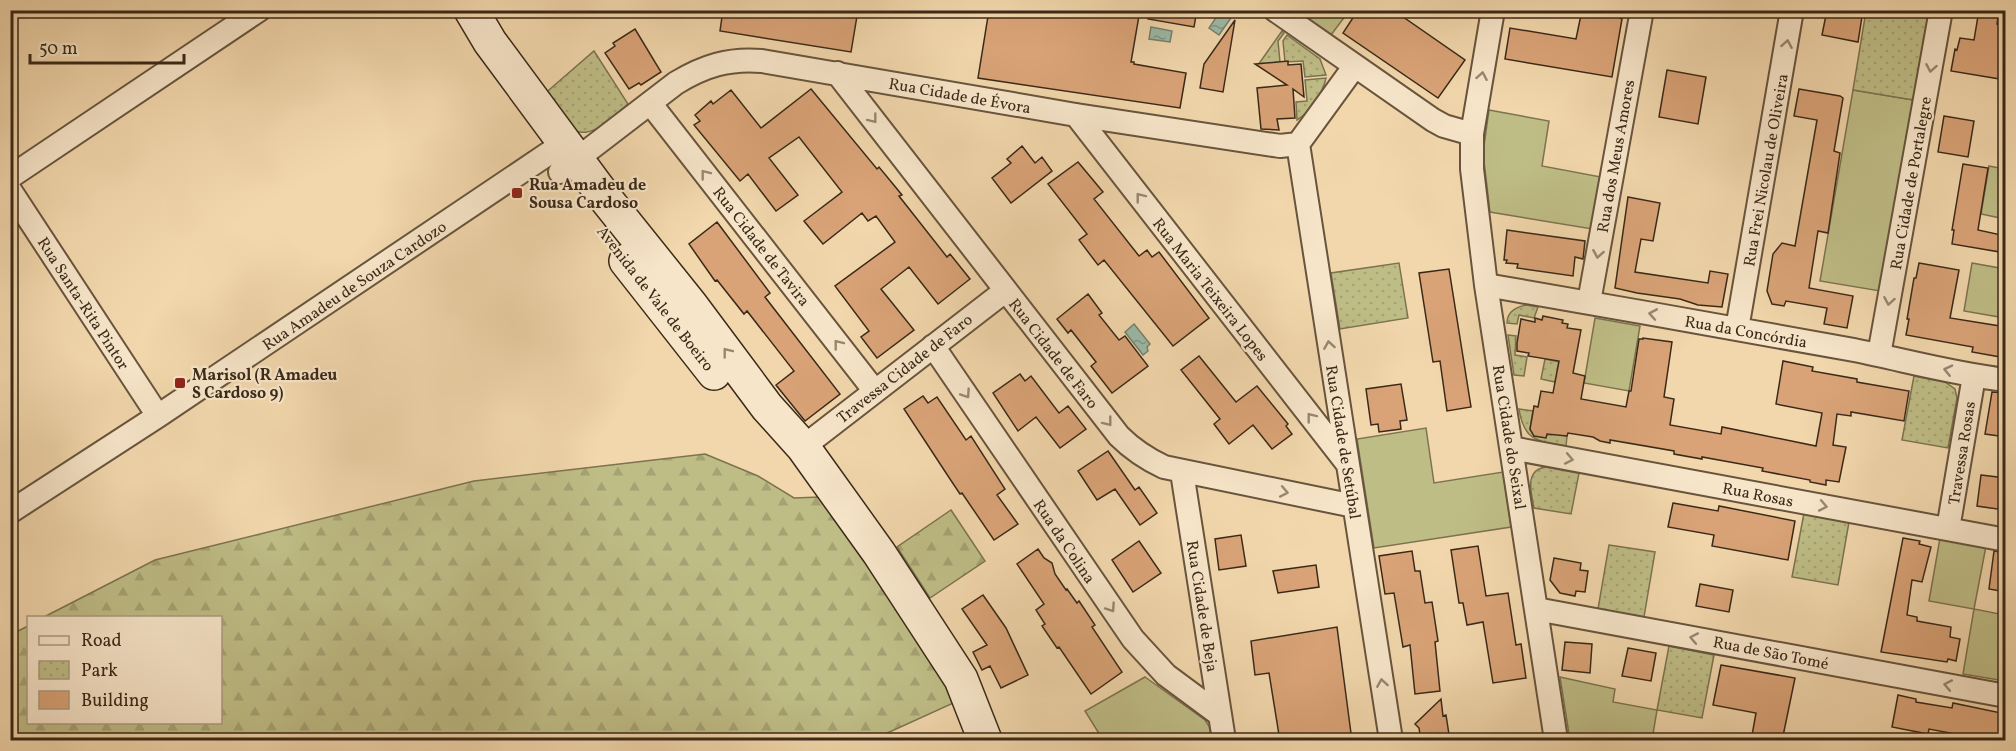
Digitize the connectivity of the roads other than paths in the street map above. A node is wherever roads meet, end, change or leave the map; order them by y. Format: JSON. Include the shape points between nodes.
{"nodes":[{"id":1,"x":259,"y":10,"type":"edge"},
{"id":2,"x":446,"y":10,"type":"edge"},
{"id":3,"x":471,"y":10,"type":"edge"},
{"id":4,"x":1275,"y":10,"type":"edge"},
{"id":5,"x":1493,"y":10,"type":"edge"},
{"id":6,"x":1642,"y":10,"type":"edge"},
{"id":7,"x":1792,"y":10,"type":"edge"},
{"id":8,"x":1941,"y":10,"type":"edge"},
{"id":9,"x":1354,"y":67,"type":"junction"},
{"id":10,"x":837,"y":73,"type":"junction"},
{"id":11,"x":650,"y":103,"type":"junction"},
{"id":12,"x":1076,"y":115,"type":"junction"},
{"id":13,"x":1472,"y":134,"type":"junction"},
{"id":14,"x":1298,"y":144,"type":"junction"},
{"id":15,"x":562,"y":158,"type":"junction"},
{"id":16,"x":10,"y":177,"type":"edge"},
{"id":17,"x":10,"y":190,"type":"edge"},
{"id":18,"x":1486,"y":285,"type":"junction"},
{"id":19,"x":1005,"y":291,"type":"junction"},
{"id":20,"x":1589,"y":303,"type":"junction"},
{"id":21,"x":1737,"y":329,"type":"junction"},
{"id":22,"x":933,"y":346,"type":"junction"},
{"id":23,"x":1879,"y":355,"type":"junction"},
{"id":24,"x":1974,"y":376,"type":"junction"},
{"id":25,"x":2006,"y":380,"type":"edge"},
{"id":26,"x":874,"y":390,"type":"junction"},
{"id":27,"x":158,"y":416,"type":"junction"},
{"id":28,"x":803,"y":447,"type":"junction"},
{"id":29,"x":1511,"y":448,"type":"junction"},
{"id":30,"x":1347,"y":463,"type":"junction"},
{"id":31,"x":1182,"y":472,"type":"junction"},
{"id":32,"x":1354,"y":506,"type":"junction"},
{"id":33,"x":10,"y":512,"type":"edge"},
{"id":34,"x":1948,"y":529,"type":"junction"},
{"id":35,"x":2006,"y":540,"type":"edge"},
{"id":36,"x":1536,"y":609,"type":"junction"},
{"id":37,"x":2006,"y":696,"type":"edge"},
{"id":38,"x":1220,"y":715,"type":"junction"},
{"id":39,"x":985,"y":741,"type":"edge"},
{"id":40,"x":1224,"y":741,"type":"edge"},
{"id":41,"x":1391,"y":741,"type":"edge"},
{"id":42,"x":1556,"y":741,"type":"edge"}],
"edges":[{"from":1,"to":16,"type":"street"},
{"from":2,"to":15,"type":"street","name":"Avenida de Vale de Boeiro","via":[[473,54]]},
{"from":3,"to":15,"type":"street","name":"Avenida de Vale de Boeiro"},
{"from":4,"to":9,"type":"street"},
{"from":13,"to":5,"type":"street","name":"Rua Cidade do Seixal","one_way":true},
{"from":6,"to":20,"type":"street","name":"Rua dos Meus Amores","one_way":true},
{"from":21,"to":7,"type":"street","name":"Rua Frei Nicolau de Oliveira","one_way":true},
{"from":8,"to":23,"type":"street","name":"Rua Cidade de Portalegre","one_way":true},
{"from":9,"to":13,"type":"street","via":[[1433,120]]},
{"from":9,"to":14,"type":"street"},
{"from":10,"to":11,"type":"street","name":"Rua Cidade de Évora","via":[[762,61],[729,61],[693,73]]},
{"from":10,"to":12,"type":"street","name":"Rua Cidade de Évora"},
{"from":10,"to":19,"type":"street","name":"Rua Cidade de Faro","one_way":true},
{"from":11,"to":15,"type":"street","name":"Rua Cidade de Évora"},
{"from":26,"to":11,"type":"street","name":"Rua Cidade de Tavira","one_way":true},
{"from":12,"to":14,"type":"street","name":"Rua Cidade de Évora","via":[[1262,144]]},
{"from":30,"to":12,"type":"street","name":"Rua Maria Teixeira Lopes","one_way":true},
{"from":13,"to":18,"type":"street","name":"Rua Cidade do Seixal","via":[[1472,169]]},
{"from":30,"to":14,"type":"street","name":"Rua Cidade de Setúbal","one_way":true},
{"from":15,"to":27,"type":"street","name":"Rua Amadeu de Souza Cardozo"},
{"from":15,"to":28,"type":"street","name":"Avenida de Vale de Boeiro"},
{"from":17,"to":27,"type":"street","name":"Rua Santa-Rita Pintor"},
{"from":18,"to":20,"type":"street","name":"Rua da Concórdia"},
{"from":18,"to":29,"type":"street","name":"Rua Cidade do Seixal"},
{"from":19,"to":22,"type":"street","name":"Travessa Cidade de Faro"},
{"from":19,"to":31,"type":"street","name":"Rua Cidade de Faro","one_way":true,"via":[[1125,443],[1148,459]]},
{"from":21,"to":20,"type":"street","name":"Rua da Concórdia","one_way":true},
{"from":21,"to":23,"type":"street","name":"Rua da Concórdia"},
{"from":22,"to":26,"type":"street","name":"Travessa Cidade de Faro"},
{"from":22,"to":38,"type":"street","name":"Rua da Colina","one_way":true,"via":[[1133,639],[1166,675]]},
{"from":24,"to":23,"type":"street","name":"Rua da Concórdia","one_way":true},
{"from":24,"to":25,"type":"street","name":"Rua da Concórdia"},
{"from":24,"to":34,"type":"street","name":"Travessa Rosas"},
{"from":26,"to":28,"type":"street","name":"Travessa Cidade de Faro"},
{"from":27,"to":33,"type":"street","name":"Rua Amadeu de Souza Cardozo"},
{"from":28,"to":39,"type":"street","name":"Avenida de Vale de Boeiro","via":[[879,553],[961,680]]},
{"from":29,"to":34,"type":"street","name":"Rua Rosas","one_way":true},
{"from":29,"to":36,"type":"street","name":"Rua Cidade do Seixal"},
{"from":30,"to":32,"type":"street","name":"Rua Cidade de Setúbal"},
{"from":31,"to":32,"type":"street","name":"Rua Cidade de Faro","one_way":true},
{"from":31,"to":38,"type":"street","name":"Rua Cidade de Beja"},
{"from":41,"to":32,"type":"street","name":"Rua Cidade de Setúbal","one_way":true},
{"from":34,"to":35,"type":"street","name":"Rua Rosas"},
{"from":37,"to":36,"type":"street","name":"Rua de São Tomé","one_way":true},
{"from":36,"to":42,"type":"street","name":"Rua Cidade do Seixal"},
{"from":38,"to":40,"type":"street","name":"Rua Cidade de Beja"}]}
